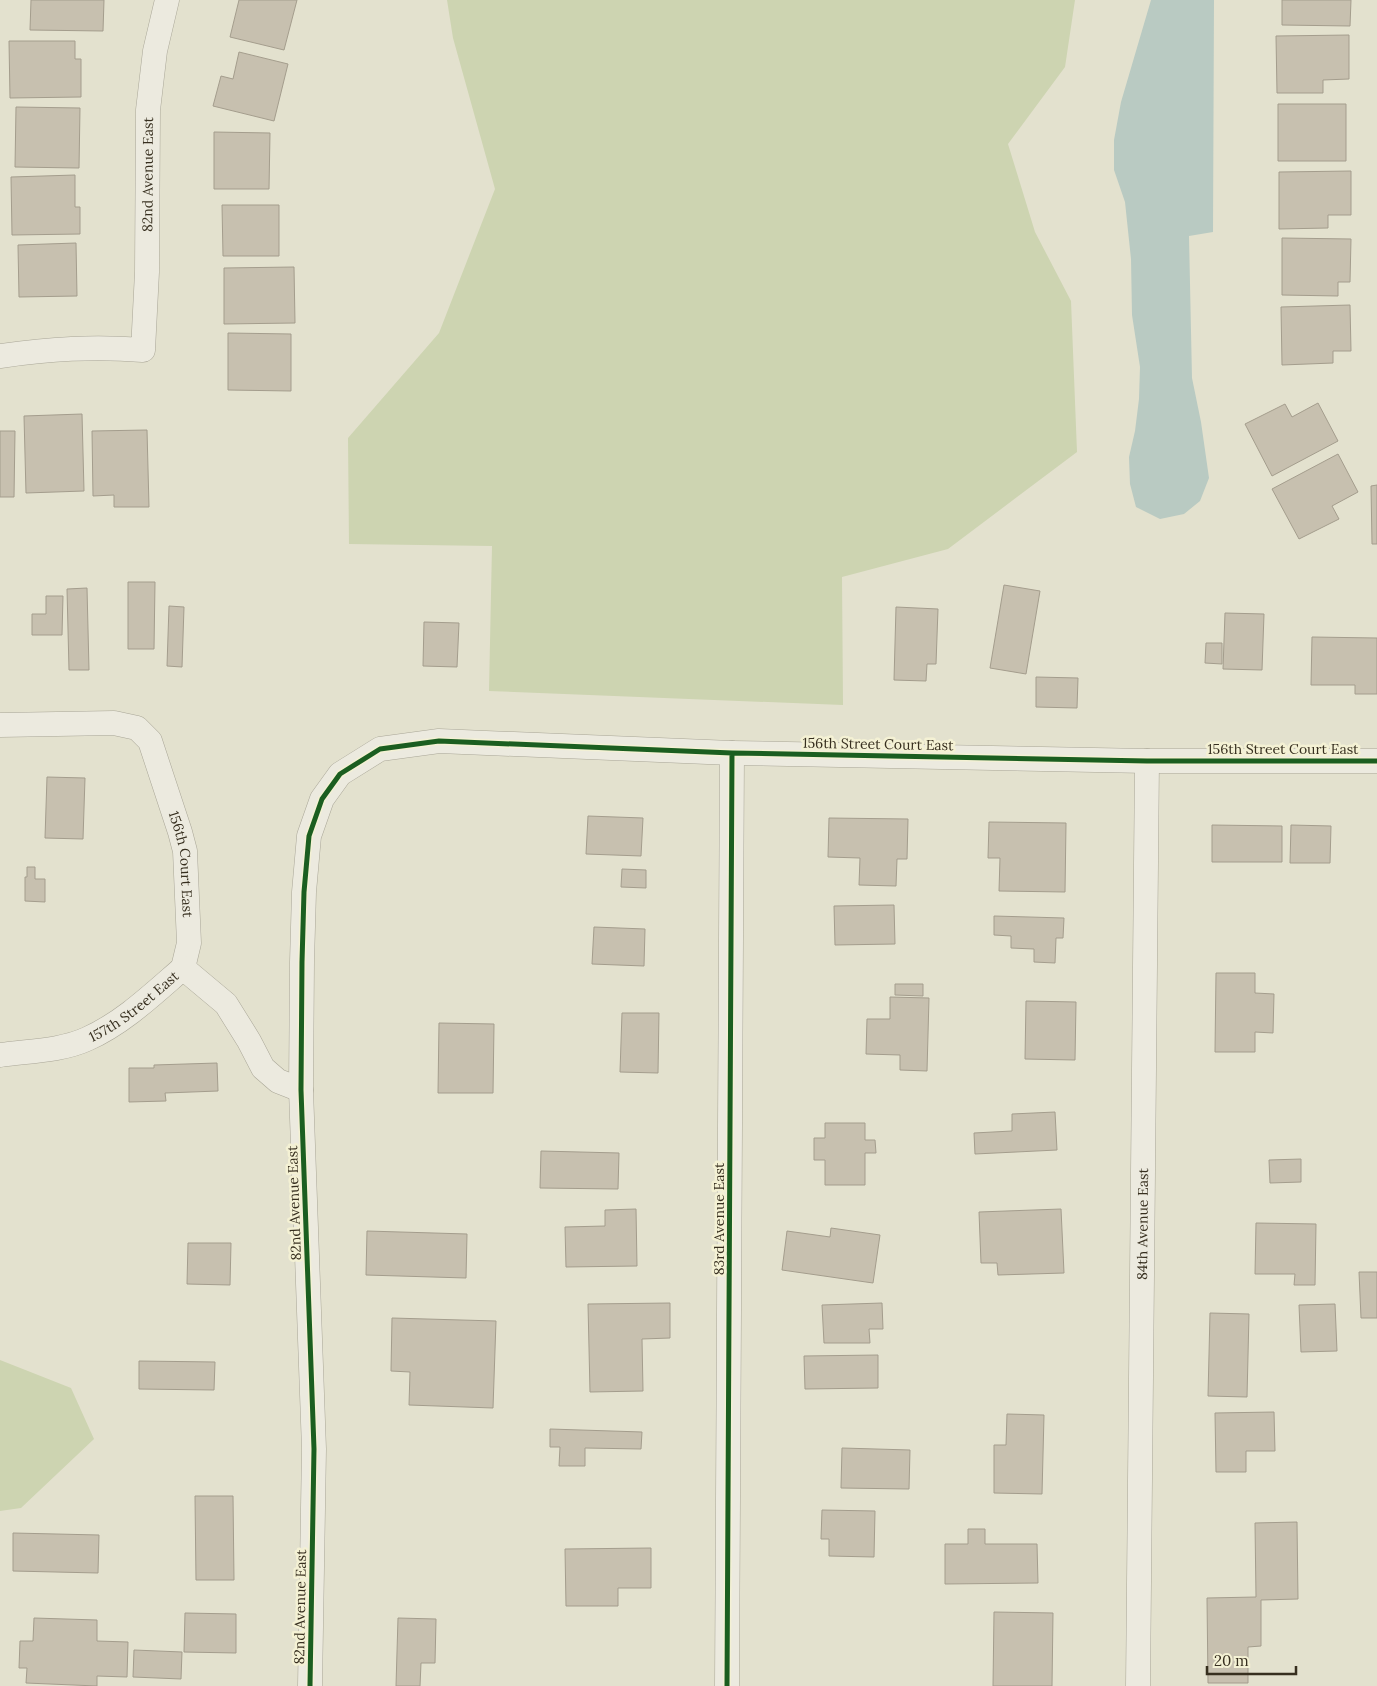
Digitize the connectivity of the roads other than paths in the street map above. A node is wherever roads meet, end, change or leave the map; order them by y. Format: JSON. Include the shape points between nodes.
{"nodes":[{"id":1,"x":167,"y":0,"type":"edge"},
{"id":2,"x":0,"y":356,"type":"edge"},
{"id":3,"x":0,"y":725,"type":"edge"},
{"id":4,"x":380,"y":749,"type":"joint"},
{"id":5,"x":732,"y":753,"type":"junction"},
{"id":6,"x":1148,"y":761,"type":"junction"},
{"id":7,"x":1377,"y":761,"type":"edge"},
{"id":8,"x":182,"y":968,"type":"junction"},
{"id":9,"x":0,"y":1055,"type":"edge"},
{"id":10,"x":301,"y":1090,"type":"junction"},
{"id":11,"x":310,"y":1686,"type":"edge"},
{"id":12,"x":727,"y":1686,"type":"edge"},
{"id":13,"x":1138,"y":1686,"type":"edge"}],
"edges":[{"from":1,"to":2,"type":"street","name":"82nd Avenue East","via":[[155,51],[148,110],[143,350],[104,347]]},
{"from":3,"to":8,"type":"street","name":"156th Court East","via":[[114,723],[137,728],[150,741],[185,851],[189,943]]},
{"from":4,"to":5,"type":"street","name":"156th Street Court East","via":[[439,741]]},
{"from":4,"to":10,"type":"street","name":"82nd Avenue East","via":[[340,774],[322,799],[309,836],[302,953]]},
{"from":5,"to":6,"type":"street","name":"156th Street Court East"},
{"from":5,"to":12,"type":"street","name":"83rd Avenue East"},
{"from":6,"to":7,"type":"street","name":"156th Street Court East"},
{"from":6,"to":13,"type":"street","name":"84th Avenue East"},
{"from":8,"to":9,"type":"street","name":"157th Street East","via":[[125,1017],[86,1040],[57,1048]]},
{"from":8,"to":10,"type":"street","name":"157th Street East","via":[[226,1004],[263,1068],[278,1081]]},
{"from":10,"to":11,"type":"street","name":"82nd Avenue East","via":[[314,1449]]}]}
